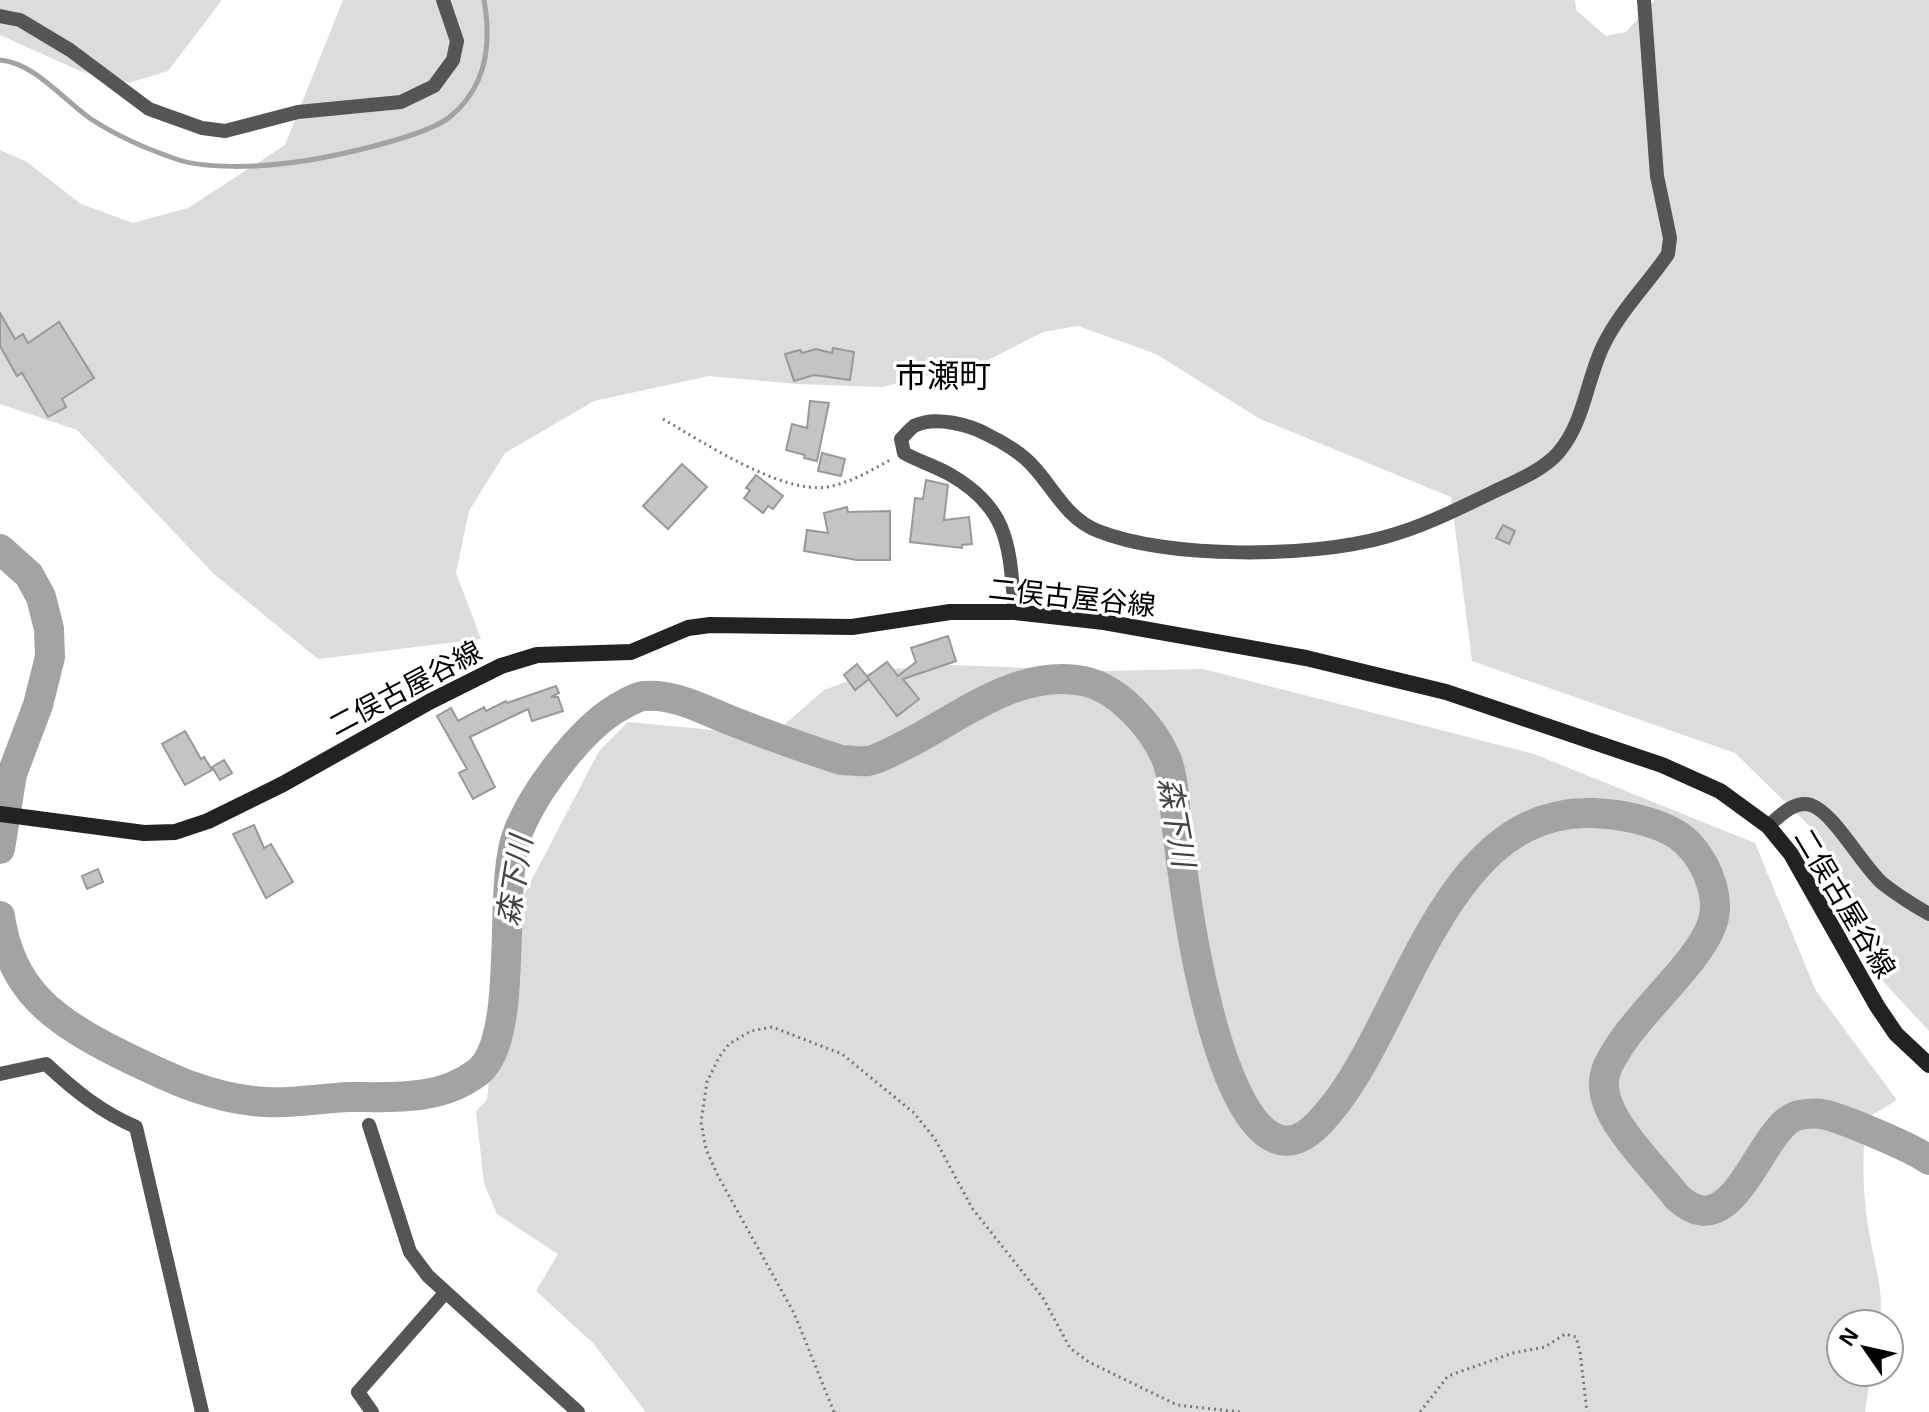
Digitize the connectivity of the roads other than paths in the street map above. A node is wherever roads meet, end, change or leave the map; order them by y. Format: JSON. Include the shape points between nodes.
{"nodes":[{"id":1,"x":443,"y":0,"type":"edge"},
{"id":2,"x":1644,"y":0,"type":"edge"},
{"id":3,"x":0,"y":16,"type":"edge"},
{"id":4,"x":1015,"y":612,"type":"junction"},
{"id":5,"x":0,"y":814,"type":"edge"},
{"id":6,"x":1768,"y":826,"type":"junction"},
{"id":7,"x":1929,"y":914,"type":"edge"},
{"id":8,"x":1929,"y":1065,"type":"edge"},
{"id":9,"x":0,"y":1074,"type":"edge"},
{"id":10,"x":369,"y":1125,"type":"dead end"},
{"id":11,"x":445,"y":1293,"type":"junction"},
{"id":12,"x":358,"y":1392,"type":"junction"},
{"id":13,"x":202,"y":1412,"type":"edge"},
{"id":14,"x":361,"y":1412,"type":"edge"},
{"id":15,"x":372,"y":1412,"type":"edge"},
{"id":16,"x":578,"y":1412,"type":"edge"}],
"edges":[{"from":1,"to":3,"type":"street","via":[[457,41],[453,60],[434,86],[401,102],[298,112],[225,131],[149,109],[70,50],[20,20]]},
{"from":2,"to":4,"type":"street","via":[[1668,254],[1604,344],[1578,422],[1557,454],[1528,475],[1437,519],[1380,539],[1319,549],[1166,549],[1094,530],[1062,506],[1030,462],[989,435],[953,423],[914,426],[901,439],[904,453],[949,474],[993,509],[1005,532]]},
{"from":4,"to":5,"type":"main road","name":"二俣古屋谷線","via":[[950,612],[852,627],[710,625],[688,628],[631,652],[537,655],[501,666],[283,784],[175,832],[144,833]]},
{"from":4,"to":6,"type":"main road","name":"二俣古屋谷線","via":[[1104,622],[1306,658],[1446,692],[1662,765],[1720,791]]},
{"from":6,"to":7,"type":"street","via":[[1793,806],[1810,805],[1830,818],[1882,883]]},
{"from":6,"to":8,"type":"main road","name":"二俣古屋谷線","via":[[1791,854],[1877,1006],[1896,1034]]},
{"from":9,"to":13,"type":"street","via":[[46,1064],[74,1091],[136,1127]]},
{"from":10,"to":11,"type":"street","via":[[410,1252]]},
{"from":11,"to":12,"type":"street"},
{"from":11,"to":16,"type":"street"},
{"from":12,"to":14,"type":"street"},
{"from":12,"to":15,"type":"street"}]}
